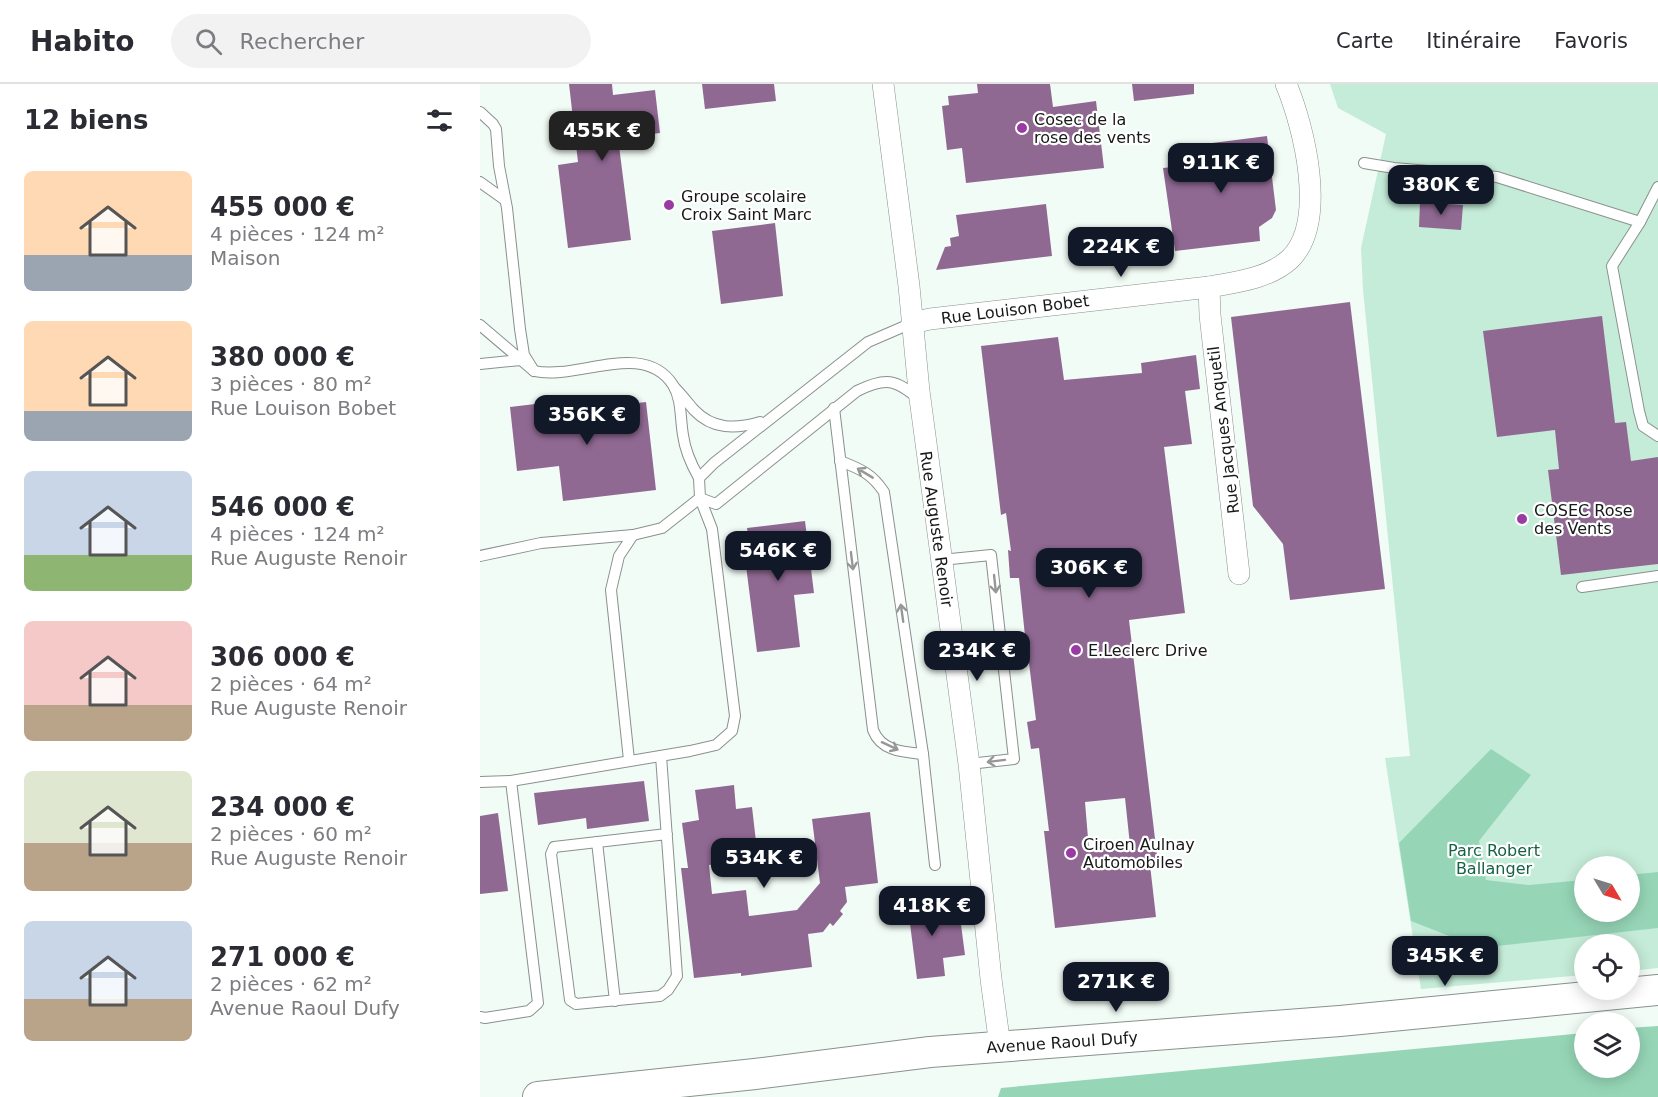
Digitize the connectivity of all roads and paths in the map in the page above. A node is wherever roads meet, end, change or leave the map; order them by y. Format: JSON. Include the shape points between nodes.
{"nodes":[{"id":1,"x":883,"y":84,"type":"edge"},
{"id":2,"x":1286,"y":84,"type":"edge"},
{"id":3,"x":480,"y":112,"type":"edge"},
{"id":4,"x":1364,"y":163,"type":"dead end"},
{"id":5,"x":480,"y":182,"type":"edge"},
{"id":6,"x":1658,"y":187,"type":"edge"},
{"id":7,"x":506,"y":200,"type":"junction"},
{"id":8,"x":1640,"y":222,"type":"junction"},
{"id":9,"x":1209,"y":287,"type":"junction"},
{"id":10,"x":912,"y":323,"type":"junction"},
{"id":11,"x":480,"y":325,"type":"edge"},
{"id":12,"x":521,"y":360,"type":"junction"},
{"id":13,"x":480,"y":364,"type":"edge"},
{"id":14,"x":534,"y":371,"type":"junction"},
{"id":15,"x":674,"y":386,"type":"junction"},
{"id":16,"x":920,"y":400,"type":"junction"},
{"id":17,"x":834,"y":408,"type":"junction"},
{"id":18,"x":769,"y":419,"type":"junction"},
{"id":19,"x":1658,"y":436,"type":"edge"},
{"id":20,"x":840,"y":461,"type":"junction"},
{"id":21,"x":699,"y":478,"type":"junction"},
{"id":22,"x":700,"y":498,"type":"junction"},
{"id":23,"x":633,"y":535,"type":"junction"},
{"id":24,"x":480,"y":556,"type":"edge"},
{"id":25,"x":941,"y":560,"type":"junction"},
{"id":26,"x":1239,"y":574,"type":"dead end"},
{"id":27,"x":1658,"y":576,"type":"edge"},
{"id":28,"x":1582,"y":587,"type":"dead end"},
{"id":29,"x":923,"y":754,"type":"junction"},
{"id":30,"x":661,"y":756,"type":"junction"},
{"id":31,"x":629,"y":760,"type":"junction"},
{"id":32,"x":969,"y":764,"type":"junction"},
{"id":33,"x":511,"y":781,"type":"junction"},
{"id":34,"x":480,"y":782,"type":"edge"},
{"id":35,"x":667,"y":834,"type":"junction"},
{"id":36,"x":597,"y":842,"type":"junction"},
{"id":37,"x":935,"y":865,"type":"dead end"},
{"id":38,"x":1658,"y":990,"type":"edge"},
{"id":39,"x":615,"y":1001,"type":"junction"},
{"id":40,"x":480,"y":1017,"type":"edge"},
{"id":41,"x":1000,"y":1046,"type":"junction"},
{"id":42,"x":538,"y":1097,"type":"edge"}],
"edges":[{"from":1,"to":10,"type":"street","name":"Rue Auguste Renoir"},
{"from":2,"to":9,"type":"street","name":"Rue Louison Bobet","via":[[1303,136],[1310,205],[1299,248],[1278,268],[1252,279]]},
{"from":3,"to":7,"type":"lane","via":[[495,129]]},
{"from":4,"to":8,"type":"lane","via":[[1497,177]]},
{"from":5,"to":7,"type":"lane"},
{"from":6,"to":8,"type":"lane"},
{"from":7,"to":14,"type":"lane","via":[[524,355]]},
{"from":8,"to":19,"type":"lane","via":[[1612,267],[1643,426]]},
{"from":9,"to":10,"type":"street","name":"Rue Louison Bobet"},
{"from":9,"to":26,"type":"street","name":"Rue Jacques Anquetil"},
{"from":10,"to":16,"type":"street","name":"Rue Auguste Renoir"},
{"from":10,"to":18,"type":"lane","via":[[868,342]]},
{"from":11,"to":12,"type":"lane"},
{"from":12,"to":13,"type":"lane"},
{"from":12,"to":14,"type":"lane"},
{"from":14,"to":15,"type":"lane","via":[[547,374],[641,363],[653,366]]},
{"from":15,"to":18,"type":"lane","via":[[694,410],[719,426],[734,428]]},
{"from":15,"to":21,"type":"lane","via":[[689,461]]},
{"from":16,"to":17,"type":"lane","via":[[902,385],[886,381],[856,391]]},
{"from":16,"to":25,"type":"street","name":"Rue Auguste Renoir"},
{"from":17,"to":20,"type":"lane"},
{"from":17,"to":22,"type":"lane","via":[[716,504]]},
{"from":18,"to":21,"type":"lane"},
{"from":29,"to":20,"type":"lane","one_way":true,"via":[[884,492],[875,478]]},
{"from":20,"to":29,"type":"lane","one_way":true,"via":[[873,730],[888,747]]},
{"from":21,"to":22,"type":"lane"},
{"from":22,"to":23,"type":"lane","via":[[662,528]]},
{"from":22,"to":30,"type":"lane","via":[[712,529],[735,716],[732,731],[716,745]]},
{"from":23,"to":24,"type":"lane","via":[[541,543]]},
{"from":23,"to":31,"type":"lane","via":[[619,556],[611,590]]},
{"from":25,"to":32,"type":"street","name":"Rue Auguste Renoir"},
{"from":25,"to":32,"type":"lane","one_way":true,"via":[[991,555],[1014,759]]},
{"from":27,"to":28,"type":"lane"},
{"from":29,"to":37,"type":"lane"},
{"from":30,"to":31,"type":"lane"},
{"from":30,"to":35,"type":"lane"},
{"from":31,"to":33,"type":"lane"},
{"from":32,"to":41,"type":"street","name":"Rue Auguste Renoir"},
{"from":33,"to":34,"type":"lane"},
{"from":33,"to":40,"type":"lane","via":[[537,1003],[529,1011]]},
{"from":35,"to":36,"type":"lane"},
{"from":35,"to":39,"type":"lane","via":[[677,976],[660,996]]},
{"from":36,"to":39,"type":"lane"},
{"from":36,"to":39,"type":"lane","via":[[554,847],[551,854],[570,1000],[576,1004]]},
{"from":38,"to":41,"type":"main road","name":"Avenue Raoul Dufy","via":[[1340,1022]]},
{"from":41,"to":42,"type":"main road","name":"Avenue Raoul Dufy"}]}
